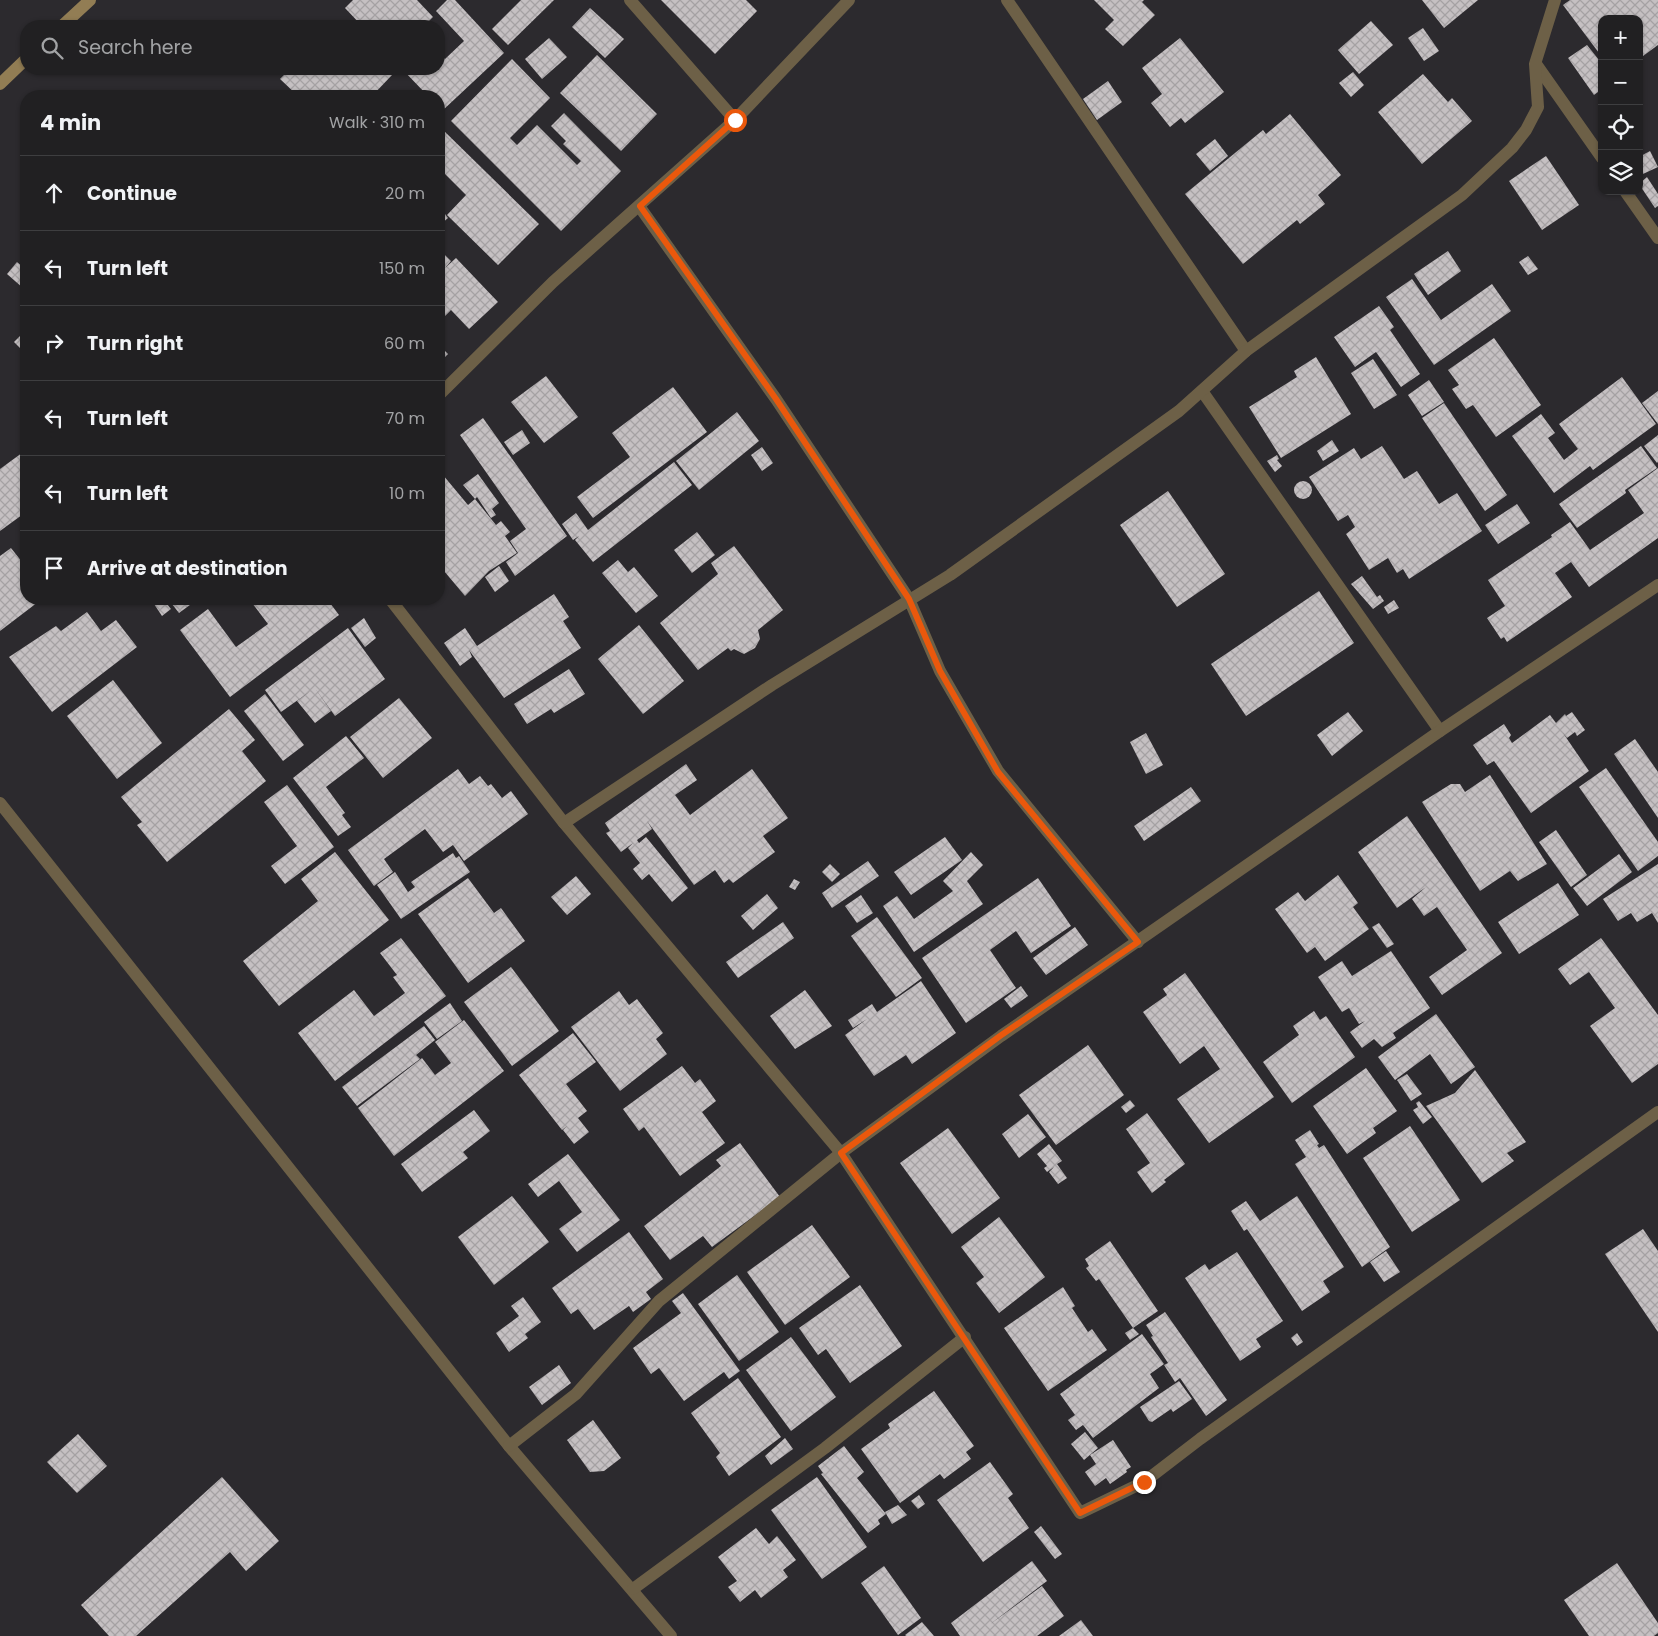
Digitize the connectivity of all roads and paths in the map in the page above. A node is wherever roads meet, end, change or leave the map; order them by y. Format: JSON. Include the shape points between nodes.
{"nodes":[{"id":1,"x":90,"y":0,"type":"edge"},
{"id":2,"x":630,"y":0,"type":"edge"},
{"id":3,"x":850,"y":0,"type":"edge"},
{"id":4,"x":1007,"y":0,"type":"edge"},
{"id":5,"x":1555,"y":0,"type":"edge"},
{"id":6,"x":68,"y":20,"type":"edge"},
{"id":7,"x":1535,"y":64,"type":"junction"},
{"id":8,"x":20,"y":65,"type":"edge"},
{"id":9,"x":0,"y":84,"type":"edge"},
{"id":10,"x":735,"y":120,"type":"junction"},
{"id":11,"x":1598,"y":152,"type":"edge"},
{"id":12,"x":1628,"y":195,"type":"edge"},
{"id":13,"x":640,"y":206,"type":"junction"},
{"id":14,"x":1658,"y":238,"type":"edge"},
{"id":15,"x":1246,"y":351,"type":"junction"},
{"id":16,"x":445,"y":389,"type":"edge"},
{"id":17,"x":1202,"y":391,"type":"junction"},
{"id":18,"x":1658,"y":586,"type":"edge"},
{"id":19,"x":909,"y":599,"type":"junction"},
{"id":20,"x":395,"y":605,"type":"edge"},
{"id":21,"x":1440,"y":731,"type":"junction"},
{"id":22,"x":0,"y":803,"type":"edge"},
{"id":23,"x":564,"y":823,"type":"junction"},
{"id":24,"x":1138,"y":942,"type":"junction"},
{"id":25,"x":1658,"y":1112,"type":"edge"},
{"id":26,"x":841,"y":1153,"type":"junction"},
{"id":27,"x":965,"y":1336,"type":"junction"},
{"id":28,"x":509,"y":1446,"type":"junction"},
{"id":29,"x":633,"y":1589,"type":"junction"},
{"id":30,"x":672,"y":1636,"type":"edge"}],
"edges":[{"from":1,"to":6,"type":"main road"},
{"from":2,"to":10,"type":"street"},
{"from":3,"to":10,"type":"street"},
{"from":4,"to":15,"type":"street"},
{"from":5,"to":7,"type":"street"},
{"from":7,"to":11,"type":"street"},
{"from":7,"to":15,"type":"street","via":[[1538,106],[1512,148],[1462,195]]},
{"from":8,"to":9,"type":"main road"},
{"from":10,"to":13,"type":"street"},
{"from":12,"to":14,"type":"street"},
{"from":13,"to":16,"type":"street","via":[[553,282]]},
{"from":13,"to":19,"type":"street","via":[[776,399]]},
{"from":15,"to":17,"type":"street"},
{"from":17,"to":19,"type":"street","via":[[1179,411],[958,570]]},
{"from":17,"to":21,"type":"street"},
{"from":18,"to":21,"type":"street"},
{"from":19,"to":23,"type":"street"},
{"from":19,"to":24,"type":"street","via":[[940,671],[998,772]]},
{"from":20,"to":23,"type":"street"},
{"from":21,"to":24,"type":"street"},
{"from":22,"to":28,"type":"street"},
{"from":23,"to":26,"type":"street"},
{"from":24,"to":26,"type":"street","via":[[1000,1036]]},
{"from":25,"to":27,"type":"street","via":[[1144,1482],[1080,1513]]},
{"from":26,"to":27,"type":"street"},
{"from":26,"to":28,"type":"street","via":[[660,1301],[576,1394]]},
{"from":27,"to":29,"type":"street","via":[[824,1448]]},
{"from":28,"to":29,"type":"street"},
{"from":29,"to":30,"type":"street"}]}
